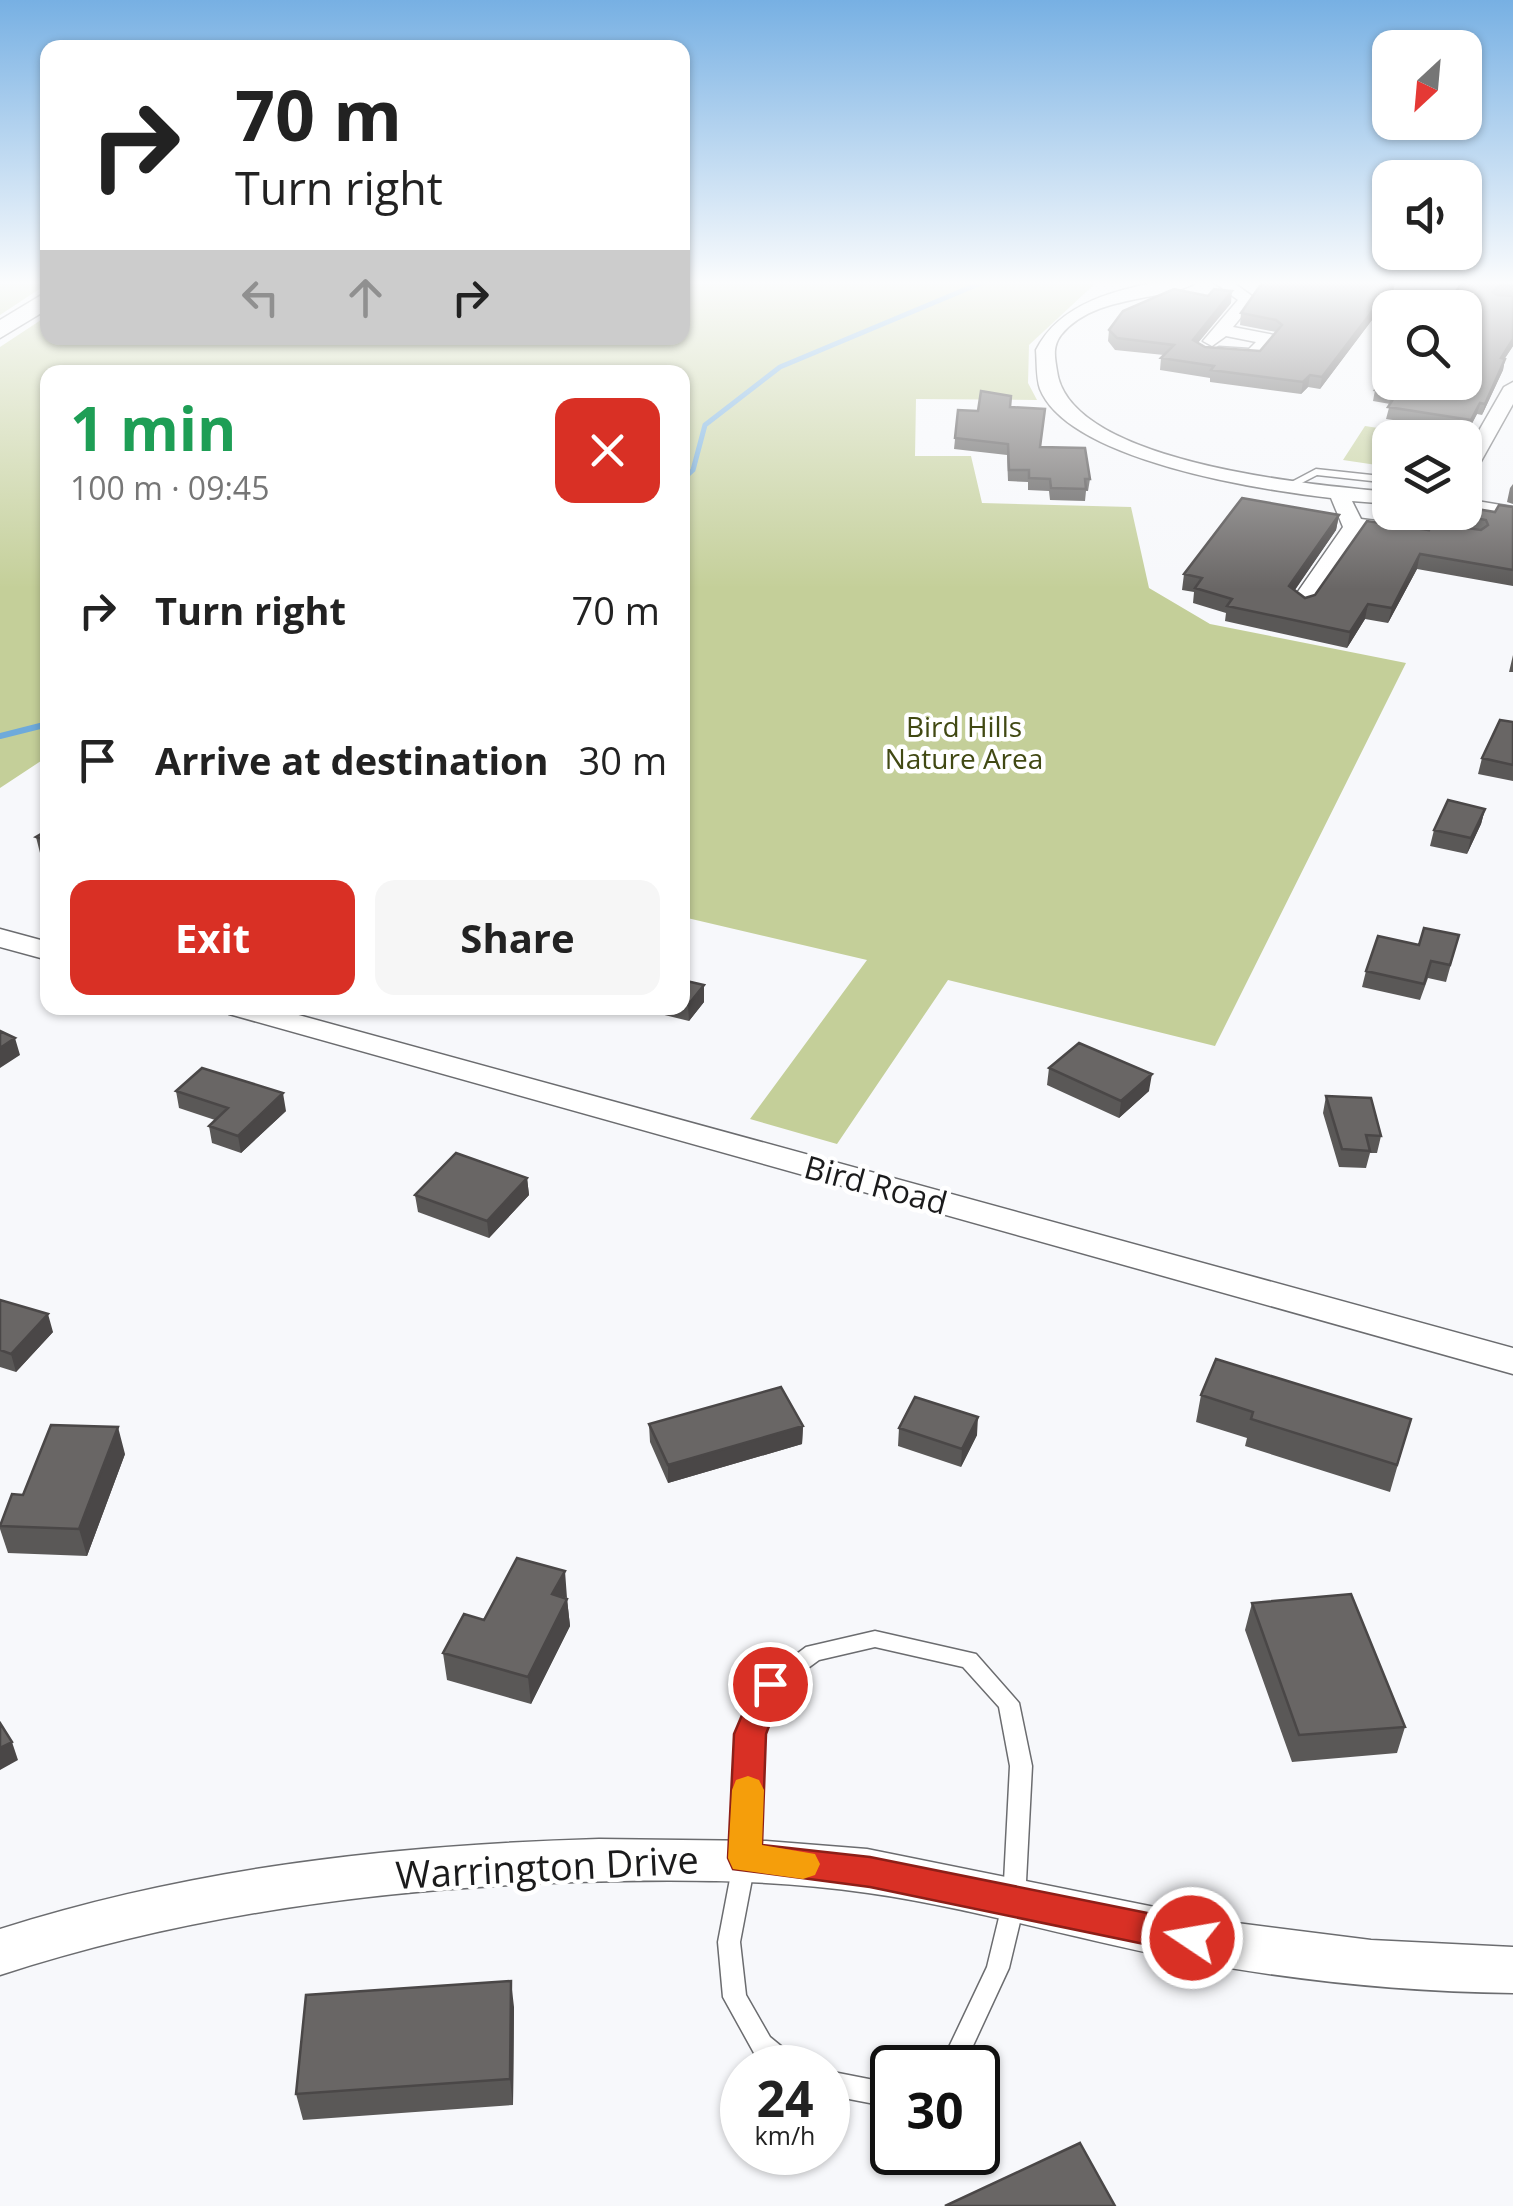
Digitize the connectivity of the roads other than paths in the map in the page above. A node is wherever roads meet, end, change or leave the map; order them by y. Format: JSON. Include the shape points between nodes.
{"nodes":[{"id":1,"x":1046,"y":383,"type":"edge"},
{"id":2,"x":1513,"y":387,"type":"edge"},
{"id":3,"x":1109,"y":438,"type":"junction"},
{"id":4,"x":1482,"y":442,"type":"edge"},
{"id":5,"x":1080,"y":446,"type":"edge"},
{"id":6,"x":1372,"y":478,"type":"edge"},
{"id":7,"x":1287,"y":486,"type":"junction"},
{"id":8,"x":1339,"y":494,"type":"junction"},
{"id":9,"x":1372,"y":497,"type":"edge"},
{"id":10,"x":1482,"y":508,"type":"edge"},
{"id":11,"x":1513,"y":513,"type":"edge"},
{"id":12,"x":1353,"y":520,"type":"junction"},
{"id":13,"x":1460,"y":535,"type":"edge"},
{"id":14,"x":1302,"y":602,"type":"edge"},
{"id":15,"x":0,"y":938,"type":"edge"},
{"id":16,"x":40,"y":949,"type":"edge"},
{"id":17,"x":265,"y":1015,"type":"edge"},
{"id":18,"x":1513,"y":1361,"type":"edge"},
{"id":19,"x":745,"y":1858,"type":"junction"},
{"id":20,"x":1014,"y":1901,"type":"junction"},
{"id":21,"x":0,"y":1952,"type":"edge"},
{"id":22,"x":1513,"y":1970,"type":"edge"},
{"id":23,"x":761,"y":2045,"type":"edge"},
{"id":24,"x":961,"y":2045,"type":"edge"}],
"edges":[{"from":1,"to":3,"type":"street","via":[[1067,412]]},
{"from":2,"to":4,"type":"street"},
{"from":3,"to":5,"type":"street"},
{"from":3,"to":7,"type":"street","via":[[1207,472]]},
{"from":6,"to":7,"type":"lane","via":[[1316,472]]},
{"from":7,"to":8,"type":"street"},
{"from":8,"to":9,"type":"street"},
{"from":8,"to":12,"type":"street"},
{"from":10,"to":11,"type":"street"},
{"from":12,"to":13,"type":"lane"},
{"from":12,"to":14,"type":"street","via":[[1354,528]]},
{"from":15,"to":16,"type":"street"},
{"from":17,"to":18,"type":"street","name":"Bird Road"},
{"from":19,"to":20,"type":"street","name":"Warrington Drive","via":[[870,1872]]},
{"from":19,"to":20,"type":"lane","via":[[750,1734],[770,1684],[813,1652],[875,1639],[969,1660],[1008,1703],[1021,1766]]},
{"from":19,"to":21,"type":"street","name":"Warrington Drive","via":[[470,1863],[260,1888]]},
{"from":19,"to":23,"type":"lane","via":[[730,1942],[735,1997]]},
{"from":20,"to":22,"type":"street","name":"Warrington Drive","via":[[1228,1945]]},
{"from":20,"to":24,"type":"lane","via":[[998,1968]]}]}
